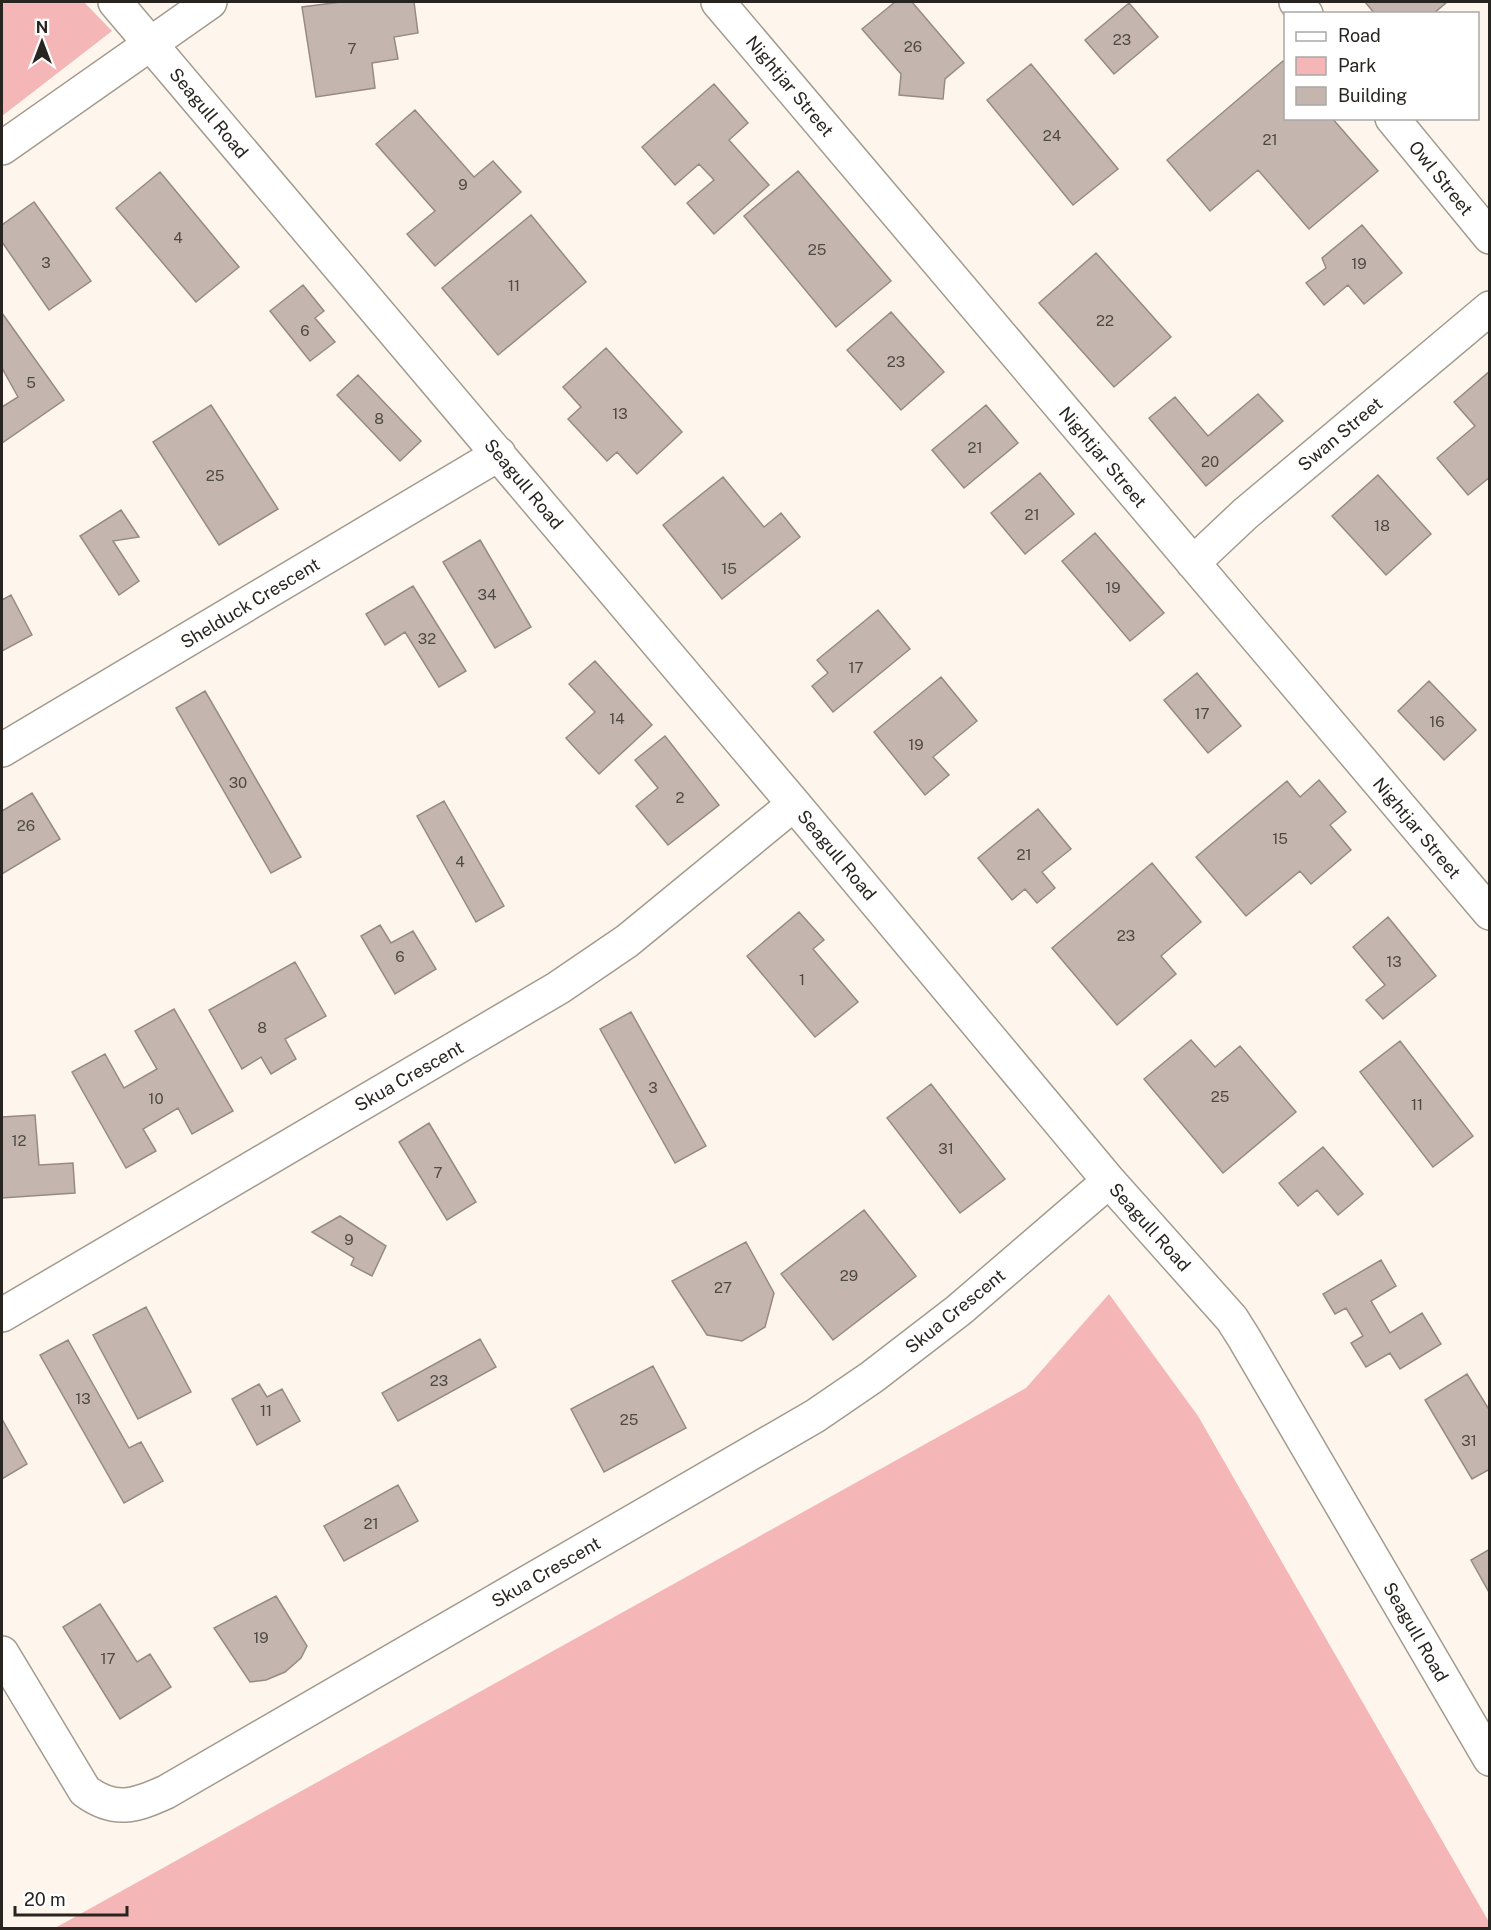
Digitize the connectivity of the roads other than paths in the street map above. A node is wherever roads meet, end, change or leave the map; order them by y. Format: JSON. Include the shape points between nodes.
{"nodes":[{"id":1,"x":115,"y":2,"type":"edge"},
{"id":2,"x":210,"y":2,"type":"edge"},
{"id":3,"x":718,"y":2,"type":"edge"},
{"id":4,"x":149,"y":43,"type":"junction"},
{"id":5,"x":1394,"y":120,"type":"edge"},
{"id":6,"x":2,"y":148,"type":"edge"},
{"id":7,"x":1490,"y":237,"type":"edge"},
{"id":8,"x":1490,"y":308,"type":"edge"},
{"id":9,"x":499,"y":454,"type":"junction"},
{"id":10,"x":1193,"y":563,"type":"junction"},
{"id":11,"x":2,"y":750,"type":"edge"},
{"id":12,"x":794,"y":804,"type":"junction"},
{"id":13,"x":1490,"y":913,"type":"edge"},
{"id":14,"x":1109,"y":1181,"type":"junction"},
{"id":15,"x":2,"y":1315,"type":"edge"},
{"id":16,"x":2,"y":1653,"type":"edge"},
{"id":17,"x":1490,"y":1759,"type":"edge"}],
"edges":[{"from":1,"to":4,"type":"street","name":"Seagull Road"},
{"from":2,"to":4,"type":"street"},
{"from":3,"to":10,"type":"street","name":"Nightjar Street"},
{"from":4,"to":6,"type":"street"},
{"from":4,"to":9,"type":"street","name":"Seagull Road"},
{"from":5,"to":7,"type":"street","name":"Owl Street"},
{"from":8,"to":10,"type":"street","name":"Swan Street","via":[[1245,514]]},
{"from":9,"to":11,"type":"street","name":"Shelduck Crescent"},
{"from":9,"to":12,"type":"street","name":"Seagull Road"},
{"from":10,"to":13,"type":"street","name":"Nightjar Street"},
{"from":12,"to":14,"type":"street","name":"Seagull Road"},
{"from":12,"to":15,"type":"street","name":"Skua Crescent","via":[[627,941],[558,988]]},
{"from":14,"to":16,"type":"street","name":"Skua Crescent","via":[[959,1310],[815,1416],[145,1802],[128,1806],[109,1804],[85,1791]]},
{"from":14,"to":17,"type":"street","name":"Seagull Road","via":[[1225,1311],[1244,1338]]}]}
